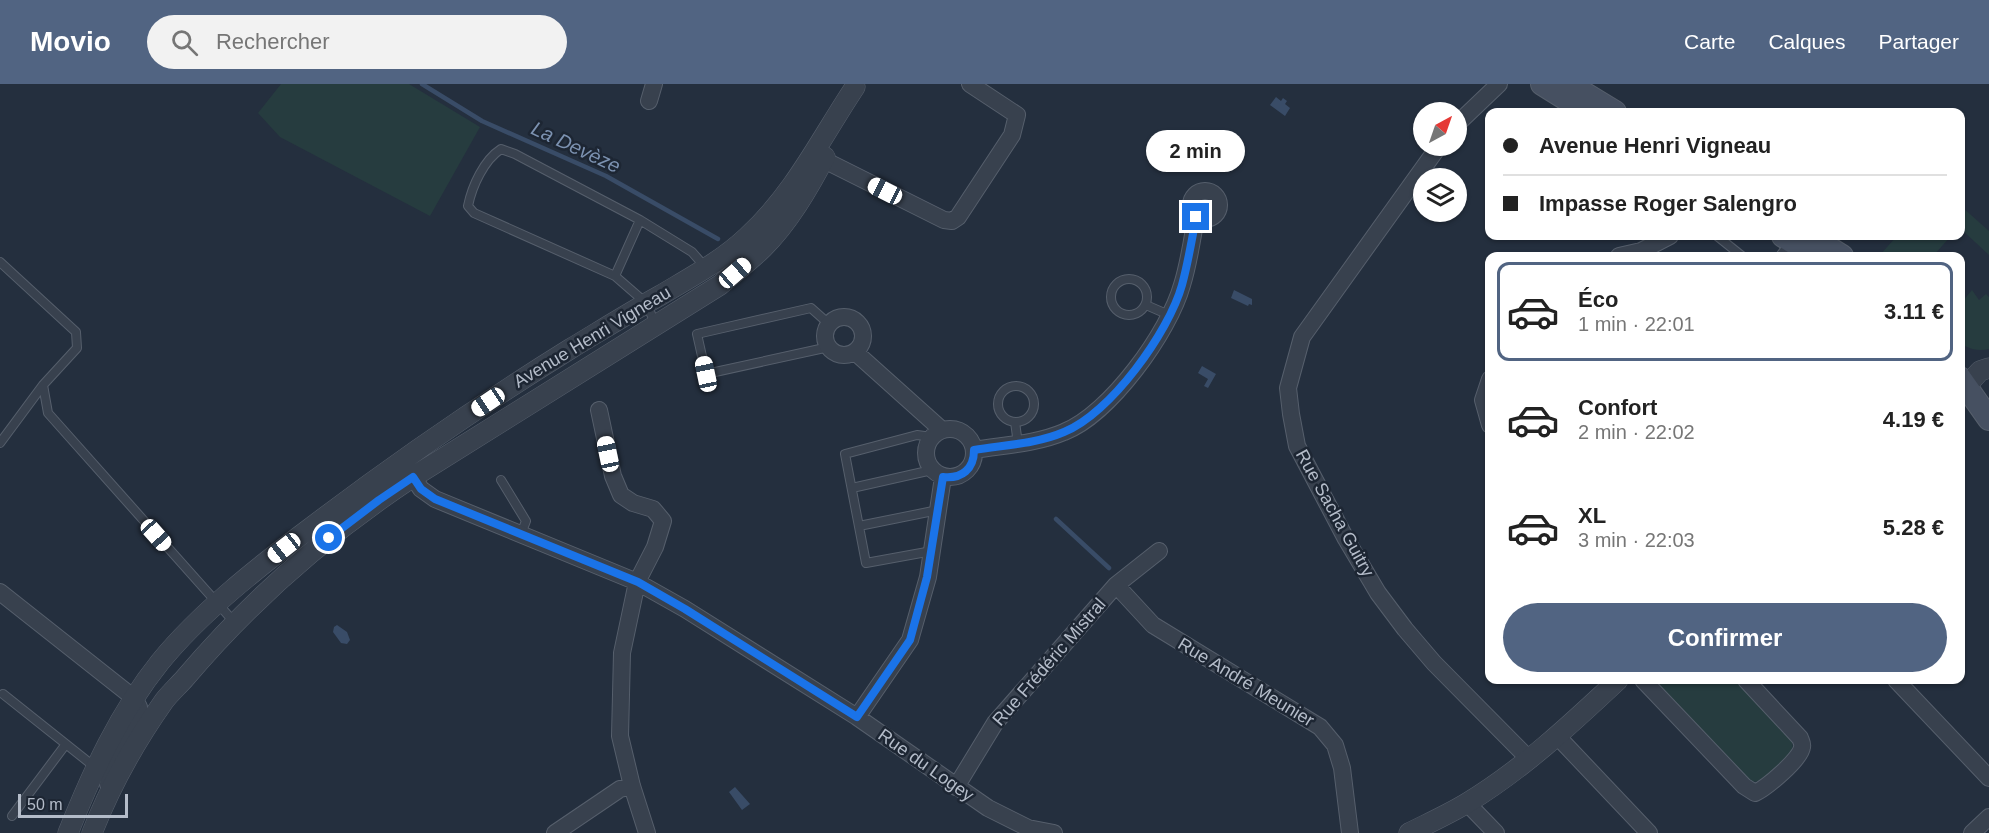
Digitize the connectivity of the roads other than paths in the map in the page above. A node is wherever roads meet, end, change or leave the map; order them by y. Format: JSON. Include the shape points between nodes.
{"nodes":[{"id":1,"x":654,"y":84,"type":"edge"},
{"id":2,"x":970,"y":84,"type":"edge"},
{"id":3,"x":1499,"y":84,"type":"edge"},
{"id":4,"x":1542,"y":84,"type":"edge"},
{"id":5,"x":855,"y":86,"type":"edge"},
{"id":6,"x":1580,"y":99,"type":"edge"},
{"id":7,"x":649,"y":101,"type":"dead end"},
{"id":8,"x":1604,"y":108,"type":"edge"},
{"id":9,"x":1467,"y":115,"type":"edge"},
{"id":10,"x":822,"y":154,"type":"junction"},
{"id":11,"x":1432,"y":156,"type":"edge"},
{"id":12,"x":1196,"y":217,"type":"dead end"},
{"id":13,"x":640,"y":220,"type":"junction"},
{"id":14,"x":1662,"y":240,"type":"edge"},
{"id":15,"x":1722,"y":240,"type":"edge"},
{"id":16,"x":1791,"y":242,"type":"edge"},
{"id":17,"x":1637,"y":252,"type":"edge"},
{"id":18,"x":1737,"y":252,"type":"edge"},
{"id":19,"x":1808,"y":252,"type":"edge"},
{"id":20,"x":1827,"y":252,"type":"edge"},
{"id":21,"x":0,"y":262,"type":"edge"},
{"id":22,"x":706,"y":268,"type":"junction"},
{"id":23,"x":615,"y":276,"type":"junction"},
{"id":24,"x":646,"y":303,"type":"junction"},
{"id":25,"x":1146,"y":305,"type":"junction"},
{"id":26,"x":1169,"y":315,"type":"junction"},
{"id":27,"x":829,"y":324,"type":"junction"},
{"id":28,"x":656,"y":326,"type":"junction"},
{"id":29,"x":829,"y":347,"type":"junction"},
{"id":30,"x":855,"y":352,"type":"junction"},
{"id":31,"x":1989,"y":368,"type":"edge"},
{"id":32,"x":1965,"y":384,"type":"edge"},
{"id":33,"x":43,"y":385,"type":"junction"},
{"id":34,"x":530,"y":389,"type":"junction"},
{"id":35,"x":1965,"y":390,"type":"edge"},
{"id":36,"x":599,"y":410,"type":"dead end"},
{"id":37,"x":1989,"y":419,"type":"edge"},
{"id":38,"x":1015,"y":422,"type":"junction"},
{"id":39,"x":937,"y":433,"type":"junction"},
{"id":40,"x":0,"y":443,"type":"edge"},
{"id":41,"x":1018,"y":444,"type":"junction"},
{"id":42,"x":974,"y":450,"type":"junction"},
{"id":43,"x":401,"y":460,"type":"junction"},
{"id":44,"x":938,"y":474,"type":"junction"},
{"id":45,"x":413,"y":477,"type":"junction"},
{"id":46,"x":501,"y":480,"type":"dead end"},
{"id":47,"x":852,"y":488,"type":"junction"},
{"id":48,"x":938,"y":510,"type":"junction"},
{"id":49,"x":859,"y":526,"type":"junction"},
{"id":50,"x":521,"y":534,"type":"junction"},
{"id":51,"x":932,"y":551,"type":"junction"},
{"id":52,"x":1159,"y":551,"type":"dead end"},
{"id":53,"x":638,"y":582,"type":"junction"},
{"id":54,"x":1116,"y":585,"type":"junction"},
{"id":55,"x":0,"y":592,"type":"edge"},
{"id":56,"x":217,"y":604,"type":"junction"},
{"id":57,"x":235,"y":623,"type":"junction"},
{"id":58,"x":1614,"y":684,"type":"edge"},
{"id":59,"x":1647,"y":684,"type":"edge"},
{"id":60,"x":1750,"y":684,"type":"edge"},
{"id":61,"x":1900,"y":684,"type":"edge"},
{"id":62,"x":3,"y":694,"type":"dead end"},
{"id":63,"x":134,"y":698,"type":"junction"},
{"id":64,"x":165,"y":699,"type":"junction"},
{"id":65,"x":857,"y":717,"type":"junction"},
{"id":66,"x":1558,"y":737,"type":"junction"},
{"id":67,"x":66,"y":744,"type":"junction"},
{"id":68,"x":1530,"y":760,"type":"junction"},
{"id":69,"x":96,"y":768,"type":"junction"},
{"id":70,"x":1989,"y":778,"type":"edge"},
{"id":71,"x":632,"y":786,"type":"junction"},
{"id":72,"x":956,"y":787,"type":"junction"},
{"id":73,"x":1467,"y":803,"type":"junction"},
{"id":74,"x":99,"y":814,"type":"junction"},
{"id":75,"x":12,"y":816,"type":"dead end"},
{"id":76,"x":1989,"y":817,"type":"edge"},
{"id":77,"x":68,"y":833,"type":"edge"},
{"id":78,"x":92,"y":833,"type":"edge"},
{"id":79,"x":555,"y":833,"type":"edge"},
{"id":80,"x":647,"y":833,"type":"edge"},
{"id":81,"x":1054,"y":833,"type":"edge"},
{"id":82,"x":1350,"y":833,"type":"edge"},
{"id":83,"x":1409,"y":833,"type":"edge"},
{"id":84,"x":1496,"y":833,"type":"edge"},
{"id":85,"x":1649,"y":833,"type":"edge"},
{"id":86,"x":1972,"y":833,"type":"edge"}],
"edges":[{"from":1,"to":7,"type":"street"},
{"from":2,"to":10,"type":"street","via":[[1017,114],[1012,135],[952,221]]},
{"from":3,"to":9,"type":"street"},
{"from":4,"to":6,"type":"main road"},
{"from":5,"to":10,"type":"street","name":"Avenue Henri Vigneau"},
{"from":6,"to":8,"type":"main road"},
{"from":10,"to":22,"type":"street","name":"Avenue Henri Vigneau","via":[[747,238]]},
{"from":10,"to":28,"type":"street","name":"Avenue Henri Vigneau","via":[[810,186],[763,248],[720,285]]},
{"from":11,"to":68,"type":"street","name":"Rue Sacha Guitry","via":[[1302,337],[1288,388],[1291,414],[1297,446],[1378,593],[1434,663]]},
{"from":12,"to":26,"type":"street","via":[[1182,286]]},
{"from":13,"to":22,"type":"lane","via":[[692,252]]},
{"from":13,"to":23,"type":"lane"},
{"from":13,"to":23,"type":"lane","via":[[501,149],[491,155],[470,194],[468,206],[474,213]]},
{"from":14,"to":17,"type":"street"},
{"from":15,"to":18,"type":"lane"},
{"from":16,"to":19,"type":"main road"},
{"from":16,"to":20,"type":"main road"},
{"from":21,"to":33,"type":"lane","via":[[76,332],[78,348]]},
{"from":22,"to":24,"type":"street","name":"Avenue Henri Vigneau"},
{"from":23,"to":24,"type":"lane"},
{"from":24,"to":28,"type":"lane"},
{"from":24,"to":34,"type":"street","name":"Avenue Henri Vigneau"},
{"from":25,"to":25,"type":"lane","via":[[1137,314],[1119,313],[1111,303],[1111,291],[1123,279],[1136,279],[1145,287]]},
{"from":25,"to":26,"type":"lane"},
{"from":26,"to":41,"type":"street","via":[[1131,375],[1086,422]]},
{"from":27,"to":29,"type":"street","via":[[825,336]]},
{"from":27,"to":29,"type":"lane","via":[[811,308],[697,334],[706,374]]},
{"from":27,"to":30,"type":"street","via":[[840,317],[858,323],[863,335]]},
{"from":28,"to":34,"type":"street","name":"Avenue Henri Vigneau"},
{"from":29,"to":30,"type":"street","via":[[844,355]]},
{"from":30,"to":39,"type":"street"},
{"from":31,"to":32,"type":"street"},
{"from":33,"to":40,"type":"lane"},
{"from":33,"to":56,"type":"lane","via":[[48,413]]},
{"from":34,"to":43,"type":"street","name":"Avenue Henri Vigneau"},
{"from":34,"to":45,"type":"street","name":"Avenue Henri Vigneau"},
{"from":35,"to":37,"type":"main road"},
{"from":36,"to":53,"type":"street","via":[[621,495],[654,509],[663,521]]},
{"from":38,"to":38,"type":"lane","via":[[1001,416],[997,405],[1001,393],[1010,386],[1028,390],[1034,406],[1029,417]]},
{"from":38,"to":41,"type":"lane"},
{"from":39,"to":42,"type":"street","via":[[950,429],[966,435]]},
{"from":39,"to":44,"type":"street","via":[[926,457]]},
{"from":39,"to":47,"type":"lane","via":[[845,453]]},
{"from":41,"to":42,"type":"street"},
{"from":42,"to":44,"type":"street","via":[[966,472],[959,476]]},
{"from":43,"to":45,"type":"street","name":"Rue du Logey"},
{"from":43,"to":56,"type":"street","name":"Avenue Henri Vigneau","via":[[242,580]]},
{"from":44,"to":47,"type":"lane"},
{"from":44,"to":48,"type":"street"},
{"from":45,"to":50,"type":"street","name":"Rue du Logey","via":[[435,499]]},
{"from":45,"to":57,"type":"street","name":"Avenue Henri Vigneau","via":[[296,564]]},
{"from":46,"to":50,"type":"lane","via":[[526,521]]},
{"from":47,"to":49,"type":"lane"},
{"from":48,"to":49,"type":"lane"},
{"from":48,"to":51,"type":"street"},
{"from":49,"to":51,"type":"lane","via":[[866,563]]},
{"from":50,"to":53,"type":"street","name":"Rue du Logey"},
{"from":51,"to":65,"type":"street","via":[[910,640]]},
{"from":52,"to":54,"type":"street","name":"Rue Frédéric Mistral"},
{"from":53,"to":65,"type":"street","name":"Rue du Logey"},
{"from":53,"to":71,"type":"street","via":[[622,653],[620,736]]},
{"from":54,"to":72,"type":"street","name":"Rue Frédéric Mistral","via":[[995,723]]},
{"from":54,"to":82,"type":"street","name":"Rue André Meunier","via":[[1153,625],[1320,727],[1335,745],[1342,768]]},
{"from":55,"to":63,"type":"street"},
{"from":56,"to":57,"type":"lane"},
{"from":56,"to":63,"type":"street","name":"Avenue Henri Vigneau","via":[[161,661]]},
{"from":57,"to":64,"type":"street","name":"Avenue Henri Vigneau"},
{"from":58,"to":66,"type":"street"},
{"from":59,"to":60,"type":"street","via":[[1755,793],[1798,757],[1802,747],[1800,738]]},
{"from":61,"to":70,"type":"street"},
{"from":62,"to":67,"type":"lane"},
{"from":63,"to":64,"type":"street"},
{"from":63,"to":69,"type":"street","name":"Avenue Henri Vigneau"},
{"from":63,"to":74,"type":"street","name":"Avenue Henri Vigneau","via":[[139,716],[118,750]]},
{"from":64,"to":74,"type":"street","name":"Avenue Henri Vigneau","via":[[128,757]]},
{"from":65,"to":72,"type":"street","name":"Rue du Logey"},
{"from":66,"to":68,"type":"street"},
{"from":66,"to":85,"type":"street"},
{"from":67,"to":69,"type":"lane"},
{"from":67,"to":75,"type":"lane"},
{"from":68,"to":73,"type":"street"},
{"from":69,"to":77,"type":"street","name":"Avenue Henri Vigneau"},
{"from":71,"to":79,"type":"street","via":[[620,789]]},
{"from":71,"to":80,"type":"street"},
{"from":72,"to":81,"type":"street","name":"Rue du Logey","via":[[1028,828]]},
{"from":73,"to":83,"type":"street"},
{"from":73,"to":84,"type":"street"},
{"from":74,"to":78,"type":"street","name":"Avenue Henri Vigneau"},
{"from":76,"to":86,"type":"street"}]}
